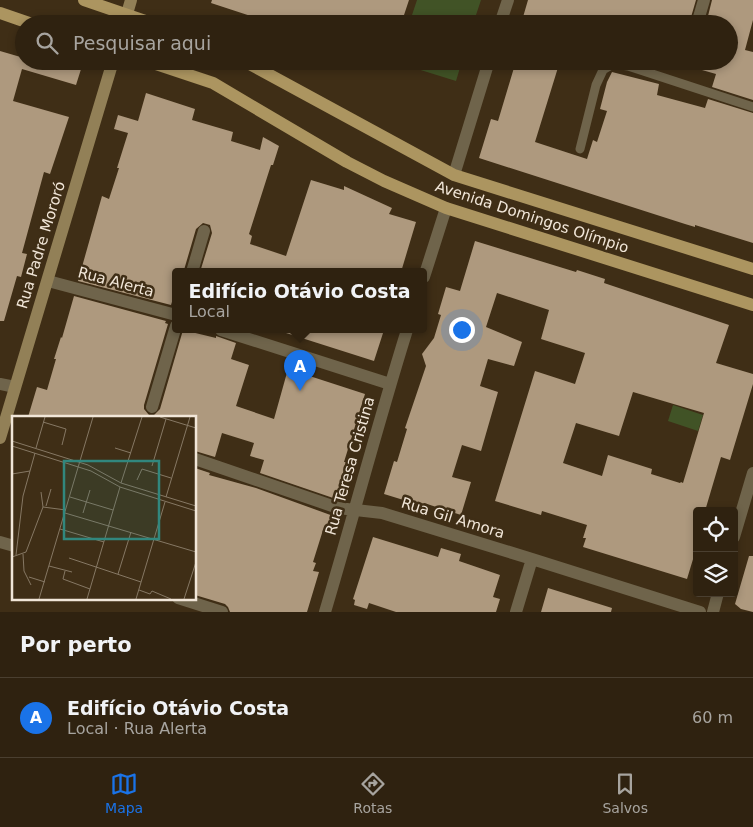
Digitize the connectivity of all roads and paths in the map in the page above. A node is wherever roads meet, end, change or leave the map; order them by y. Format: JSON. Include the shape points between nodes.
{"nodes":[{"id":1,"x":84,"y":0,"type":"edge"},
{"id":2,"x":131,"y":0,"type":"edge"},
{"id":3,"x":508,"y":0,"type":"edge"},
{"id":4,"x":704,"y":0,"type":"edge"},
{"id":5,"x":0,"y":13,"type":"edge"},
{"id":6,"x":116,"y":15,"type":"edge"},
{"id":7,"x":126,"y":15,"type":"edge"},
{"id":8,"x":503,"y":15,"type":"edge"},
{"id":9,"x":700,"y":15,"type":"edge"},
{"id":10,"x":15,"y":18,"type":"edge"},
{"id":11,"x":110,"y":70,"type":"edge"},
{"id":12,"x":174,"y":70,"type":"edge"},
{"id":13,"x":261,"y":70,"type":"edge"},
{"id":14,"x":486,"y":70,"type":"edge"},
{"id":15,"x":603,"y":70,"type":"edge"},
{"id":16,"x":640,"y":70,"type":"edge"},
{"id":17,"x":753,"y":107,"type":"edge"},
{"id":18,"x":580,"y":149,"type":"dead end"},
{"id":19,"x":454,"y":175,"type":"junction"},
{"id":20,"x":446,"y":208,"type":"junction"},
{"id":21,"x":204,"y":231,"type":"dead end"},
{"id":22,"x":193,"y":268,"type":"edge"},
{"id":23,"x":427,"y":268,"type":"edge"},
{"id":24,"x":753,"y":269,"type":"edge"},
{"id":25,"x":48,"y":281,"type":"junction"},
{"id":26,"x":753,"y":305,"type":"edge"},
{"id":27,"x":172,"y":314,"type":"edge"},
{"id":28,"x":174,"y":333,"type":"edge"},
{"id":29,"x":230,"y":333,"type":"edge"},
{"id":30,"x":406,"y":333,"type":"edge"},
{"id":31,"x":0,"y":384,"type":"edge"},
{"id":32,"x":390,"y":384,"type":"junction"},
{"id":33,"x":15,"y":387,"type":"junction"},
{"id":34,"x":152,"y":407,"type":"dead end"},
{"id":35,"x":11,"y":416,"type":"edge"},
{"id":36,"x":0,"y":438,"type":"edge"},
{"id":37,"x":196,"y":459,"type":"edge"},
{"id":38,"x":753,"y":473,"type":"edge"},
{"id":39,"x":356,"y":511,"type":"junction"},
{"id":40,"x":738,"y":524,"type":"edge"},
{"id":41,"x":532,"y":558,"type":"junction"},
{"id":42,"x":717,"y":597,"type":"edge"},
{"id":43,"x":184,"y":600,"type":"edge"},
{"id":44,"x":222,"y":612,"type":"edge"},
{"id":45,"x":325,"y":612,"type":"edge"},
{"id":46,"x":516,"y":612,"type":"edge"},
{"id":47,"x":700,"y":612,"type":"edge"},
{"id":48,"x":712,"y":612,"type":"edge"}],
"edges":[{"from":1,"to":6,"type":"main road"},
{"from":2,"to":7,"type":"street"},
{"from":3,"to":8,"type":"street"},
{"from":4,"to":9,"type":"street"},
{"from":5,"to":10,"type":"main road"},
{"from":11,"to":25,"type":"street","name":"Rua Padre Mororó"},
{"from":12,"to":20,"type":"main road","name":"Avenida Domingos Olímpio","via":[[213,83],[347,162]]},
{"from":13,"to":19,"type":"main road","name":"Avenida Domingos Olímpio"},
{"from":14,"to":19,"type":"street"},
{"from":15,"to":18,"type":"lane","via":[[596,85]]},
{"from":16,"to":17,"type":"lane"},
{"from":19,"to":24,"type":"main road","name":"Avenida Domingos Olímpio"},
{"from":20,"to":23,"type":"street"},
{"from":20,"to":26,"type":"main road","name":"Avenida Domingos Olímpio"},
{"from":21,"to":22,"type":"street"},
{"from":25,"to":27,"type":"street","name":"Rua Alerta"},
{"from":25,"to":33,"type":"street","name":"Rua Padre Mororó"},
{"from":28,"to":34,"type":"street"},
{"from":29,"to":32,"type":"street"},
{"from":30,"to":32,"type":"street","name":"Rua Teresa Cristina"},
{"from":31,"to":33,"type":"street"},
{"from":32,"to":39,"type":"street","name":"Rua Teresa Cristina"},
{"from":33,"to":35,"type":"street","name":"Rua Padre Mororó"},
{"from":35,"to":36,"type":"street","name":"Rua Padre Mororó"},
{"from":37,"to":39,"type":"street","name":"Rua Gil Amora","via":[[338,508]]},
{"from":38,"to":40,"type":"street"},
{"from":39,"to":41,"type":"street","name":"Rua Gil Amora","via":[[382,513]]},
{"from":39,"to":45,"type":"street","name":"Rua Teresa Cristina"},
{"from":41,"to":46,"type":"street"},
{"from":41,"to":47,"type":"street","name":"Rua Gil Amora"},
{"from":42,"to":48,"type":"street"},
{"from":43,"to":44,"type":"street"}]}
